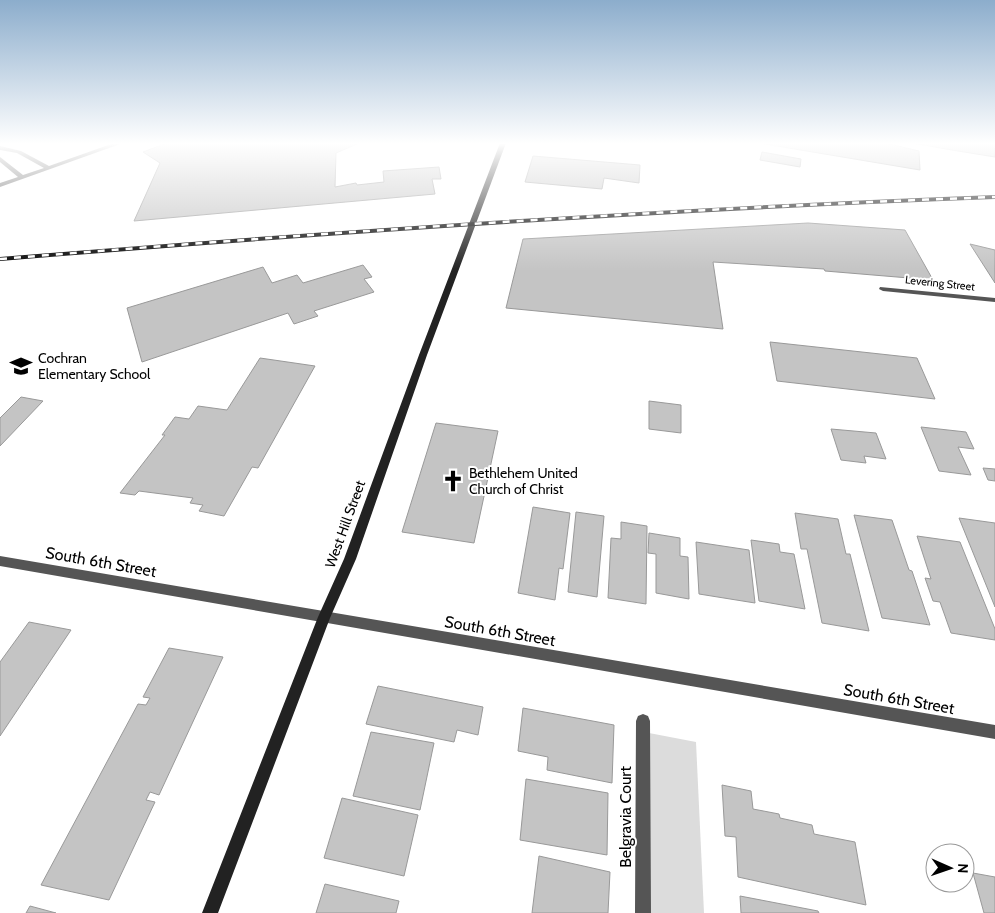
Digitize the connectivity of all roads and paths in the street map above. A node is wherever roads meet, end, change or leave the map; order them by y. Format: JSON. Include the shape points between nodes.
{"nodes":[{"id":1,"x":487,"y":186,"type":"edge"},
{"id":2,"x":883,"y":289,"type":"dead end"},
{"id":3,"x":995,"y":300,"type":"edge"},
{"id":4,"x":0,"y":561,"type":"edge"},
{"id":5,"x":324,"y":617,"type":"junction"},
{"id":6,"x":642,"y":721,"type":"dead end"},
{"id":7,"x":995,"y":732,"type":"edge"},
{"id":8,"x":210,"y":913,"type":"edge"},
{"id":9,"x":643,"y":913,"type":"edge"}],
"edges":[{"from":1,"to":5,"type":"street","name":"West Hill Street","via":[[350,559]]},
{"from":2,"to":3,"type":"street","name":"Levering Street"},
{"from":4,"to":5,"type":"street","name":"South 6th Street"},
{"from":5,"to":7,"type":"street","name":"South 6th Street"},
{"from":5,"to":8,"type":"street","name":"West Hill Street"},
{"from":6,"to":9,"type":"street","name":"Belgravia Court"}]}
